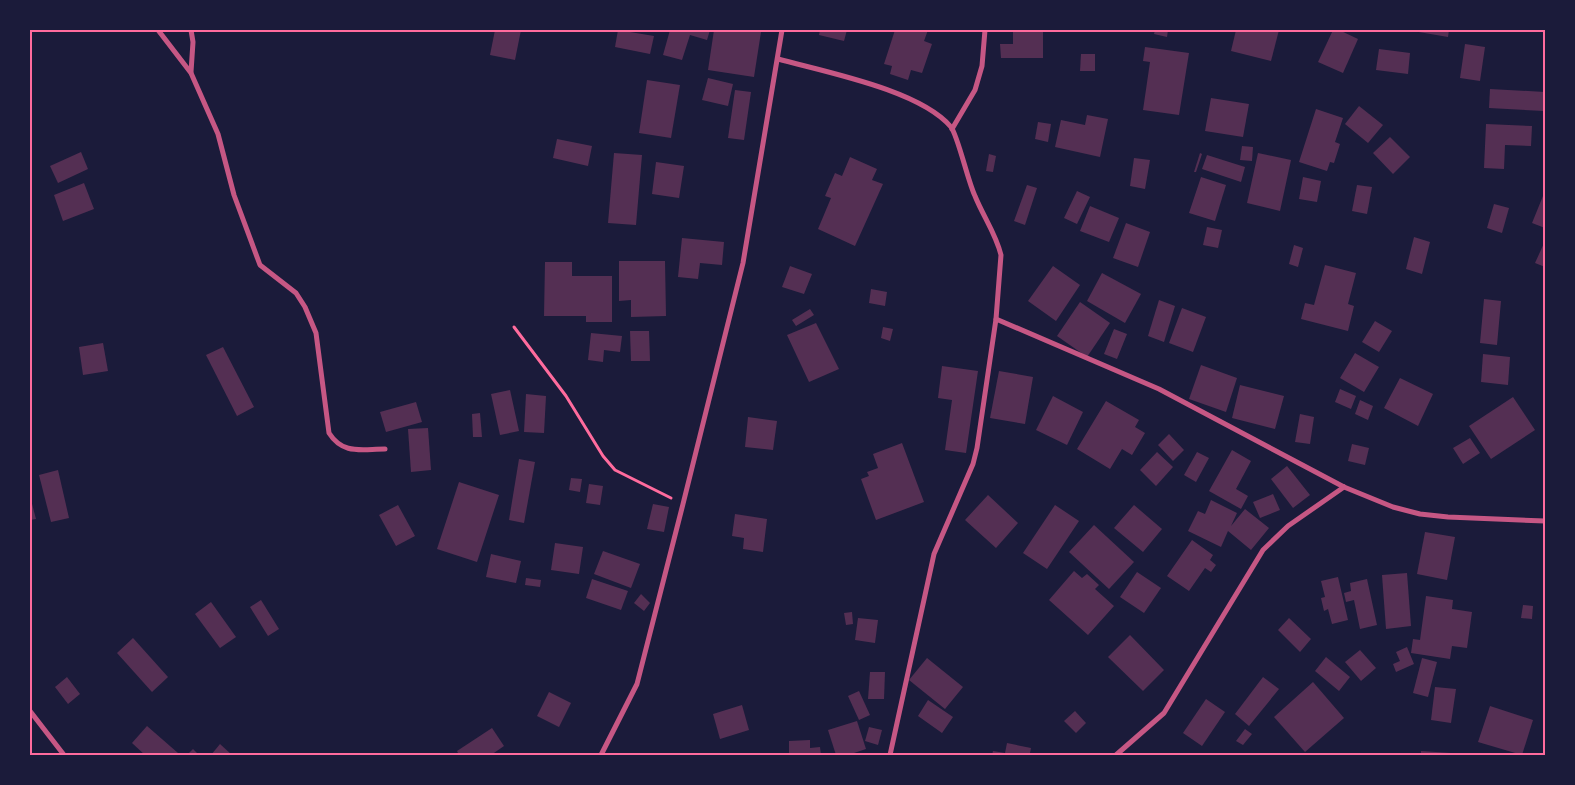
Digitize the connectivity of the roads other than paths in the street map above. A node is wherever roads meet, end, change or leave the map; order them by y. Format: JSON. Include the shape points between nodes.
{"nodes":[{"id":1,"x":158,"y":30,"type":"edge"},
{"id":2,"x":191,"y":30,"type":"edge"},
{"id":3,"x":782,"y":30,"type":"edge"},
{"id":4,"x":985,"y":30,"type":"edge"},
{"id":5,"x":778,"y":59,"type":"junction"},
{"id":6,"x":191,"y":73,"type":"junction"},
{"id":7,"x":952,"y":128,"type":"junction"},
{"id":8,"x":996,"y":319,"type":"junction"},
{"id":9,"x":385,"y":449,"type":"dead end"},
{"id":10,"x":1344,"y":487,"type":"junction"},
{"id":11,"x":1545,"y":521,"type":"edge"},
{"id":12,"x":30,"y":711,"type":"edge"},
{"id":13,"x":64,"y":755,"type":"edge"},
{"id":14,"x":600,"y":755,"type":"edge"},
{"id":15,"x":890,"y":755,"type":"edge"},
{"id":16,"x":1116,"y":755,"type":"edge"}],
"edges":[{"from":1,"to":6,"type":"street"},
{"from":2,"to":6,"type":"street"},
{"from":3,"to":5,"type":"street"},
{"from":4,"to":7,"type":"street","via":[[982,66],[975,90]]},
{"from":5,"to":7,"type":"street","via":[[904,95],[931,109]]},
{"from":5,"to":14,"type":"street","via":[[743,263],[637,684]]},
{"from":6,"to":9,"type":"street","via":[[218,134],[234,195],[260,265],[296,293],[316,333],[329,433],[336,444],[348,448]]},
{"from":7,"to":8,"type":"street","via":[[974,195],[999,245],[1001,270]]},
{"from":8,"to":10,"type":"street","via":[[1159,389]]},
{"from":8,"to":15,"type":"street","via":[[977,448],[934,554]]},
{"from":10,"to":11,"type":"street","via":[[1420,514]]},
{"from":10,"to":16,"type":"street","via":[[1288,526],[1264,550],[1164,713]]},
{"from":12,"to":13,"type":"street"}]}
